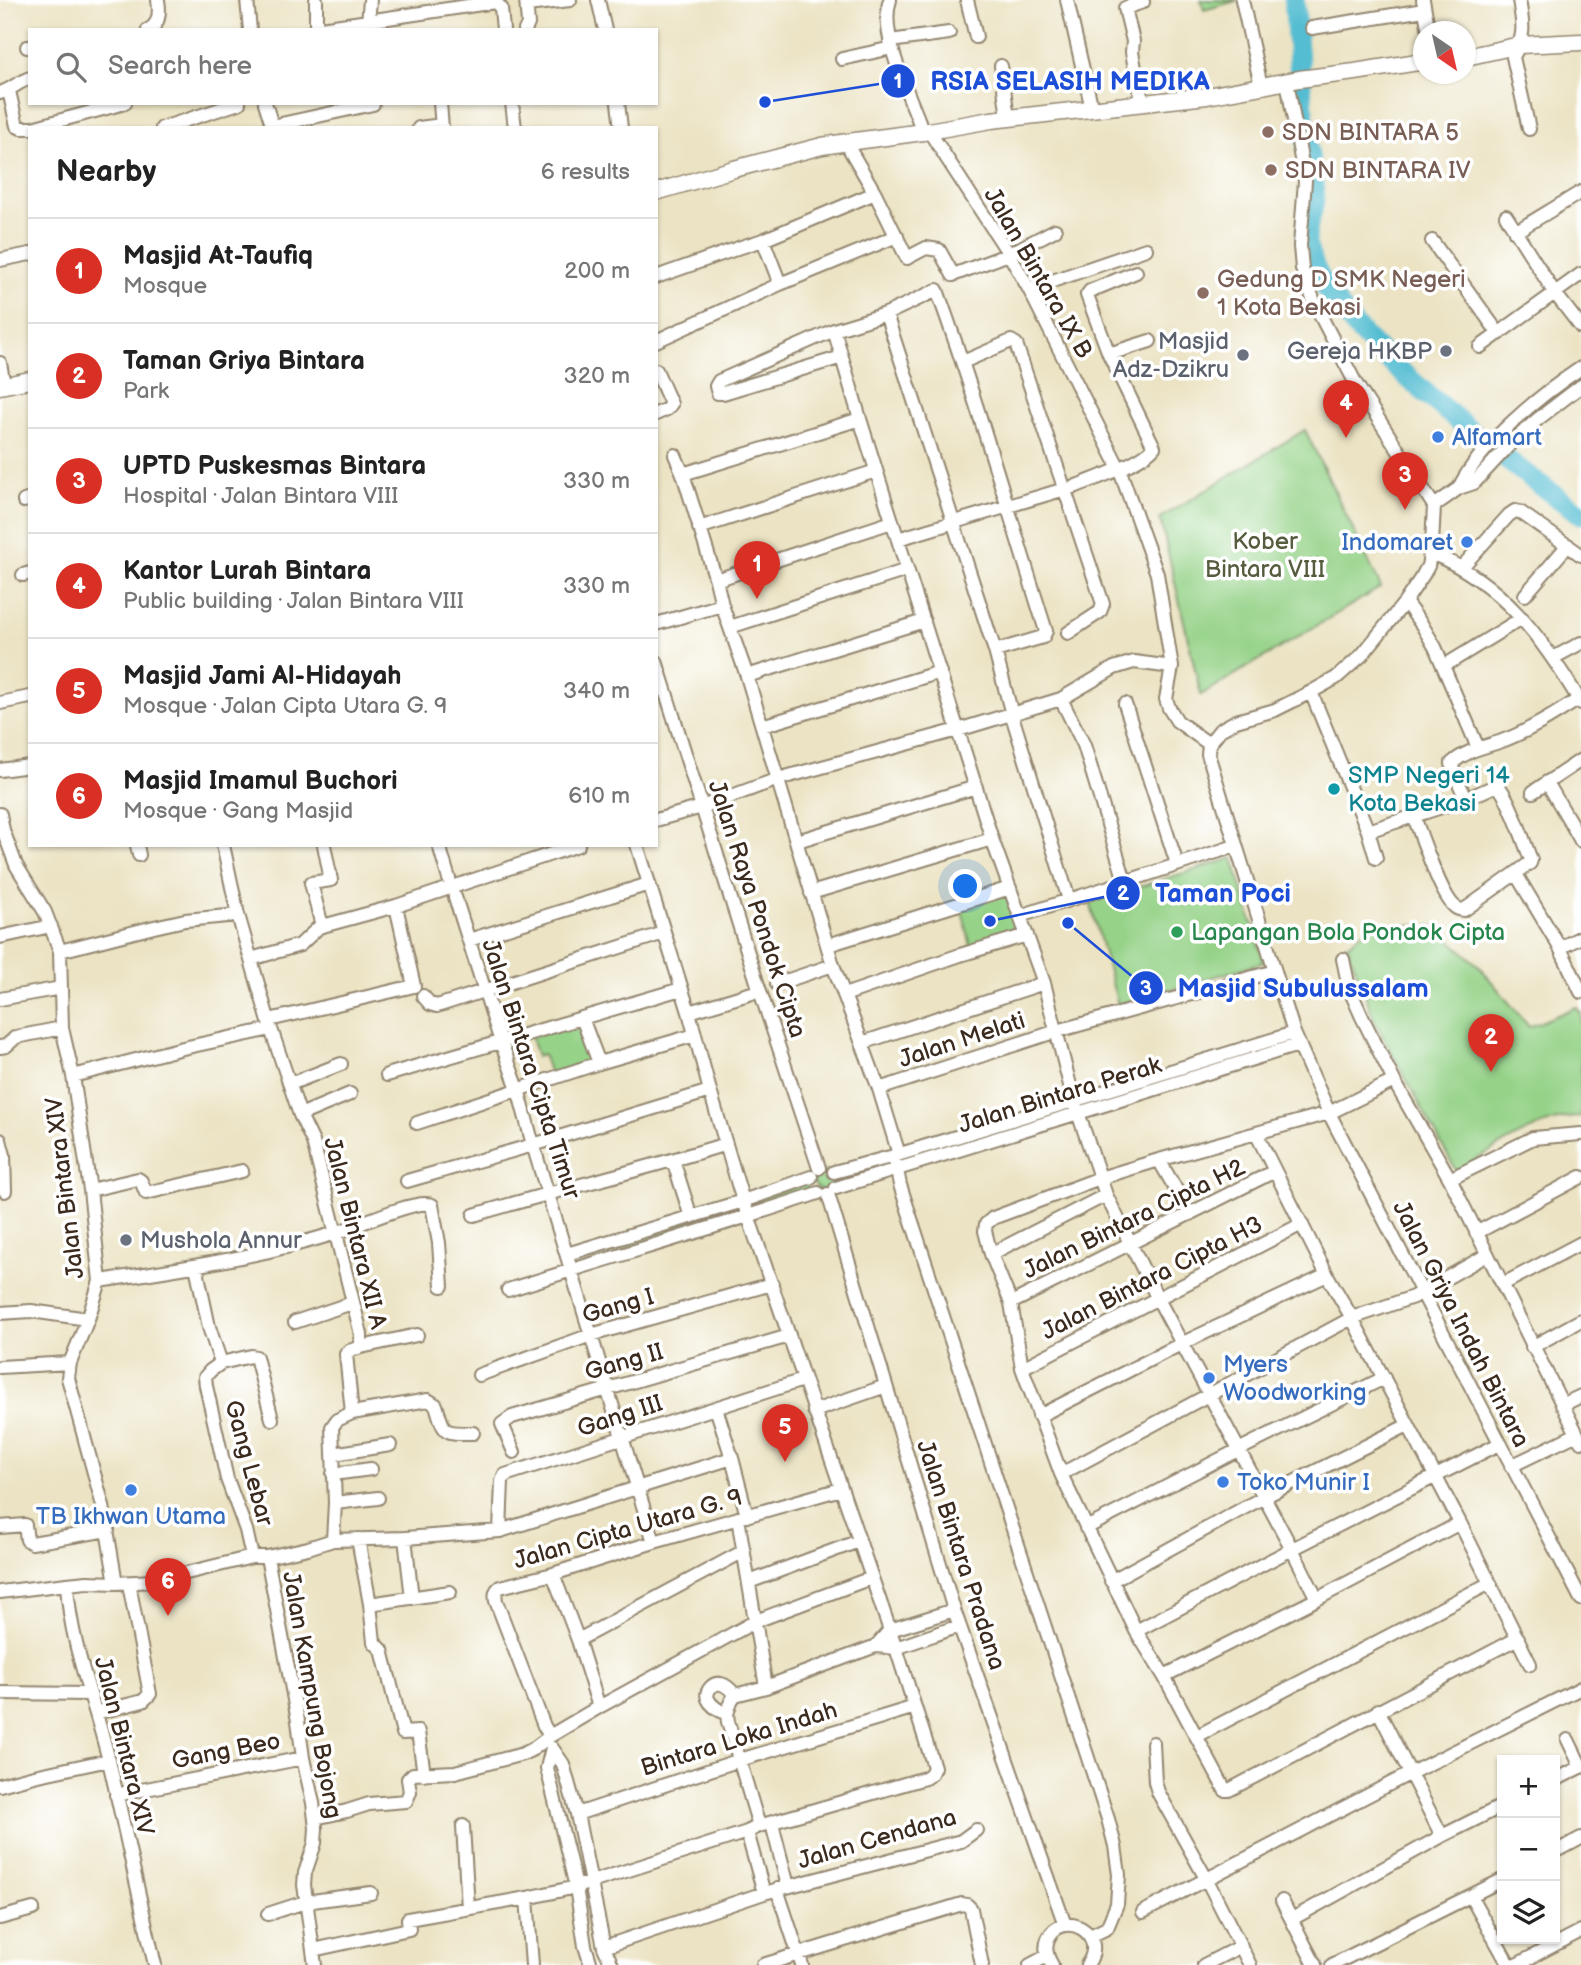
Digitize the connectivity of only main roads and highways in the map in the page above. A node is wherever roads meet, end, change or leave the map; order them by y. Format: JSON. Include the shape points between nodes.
{"nodes":[{"id":1,"x":1581,"y":42,"type":"edge"},
{"id":2,"x":1476,"y":55,"type":"edge"},
{"id":3,"x":1413,"y":63,"type":"edge"},
{"id":4,"x":658,"y":191,"type":"edge"},
{"id":5,"x":28,"y":383,"type":"edge"},
{"id":6,"x":2,"y":386,"type":"edge"}],
"edges":[{"from":1,"to":2,"type":"main road","via":[[1520,45]]},
{"from":3,"to":4,"type":"main road","via":[[1207,96],[1007,118],[822,146]]},
{"from":5,"to":6,"type":"main road"}]}
